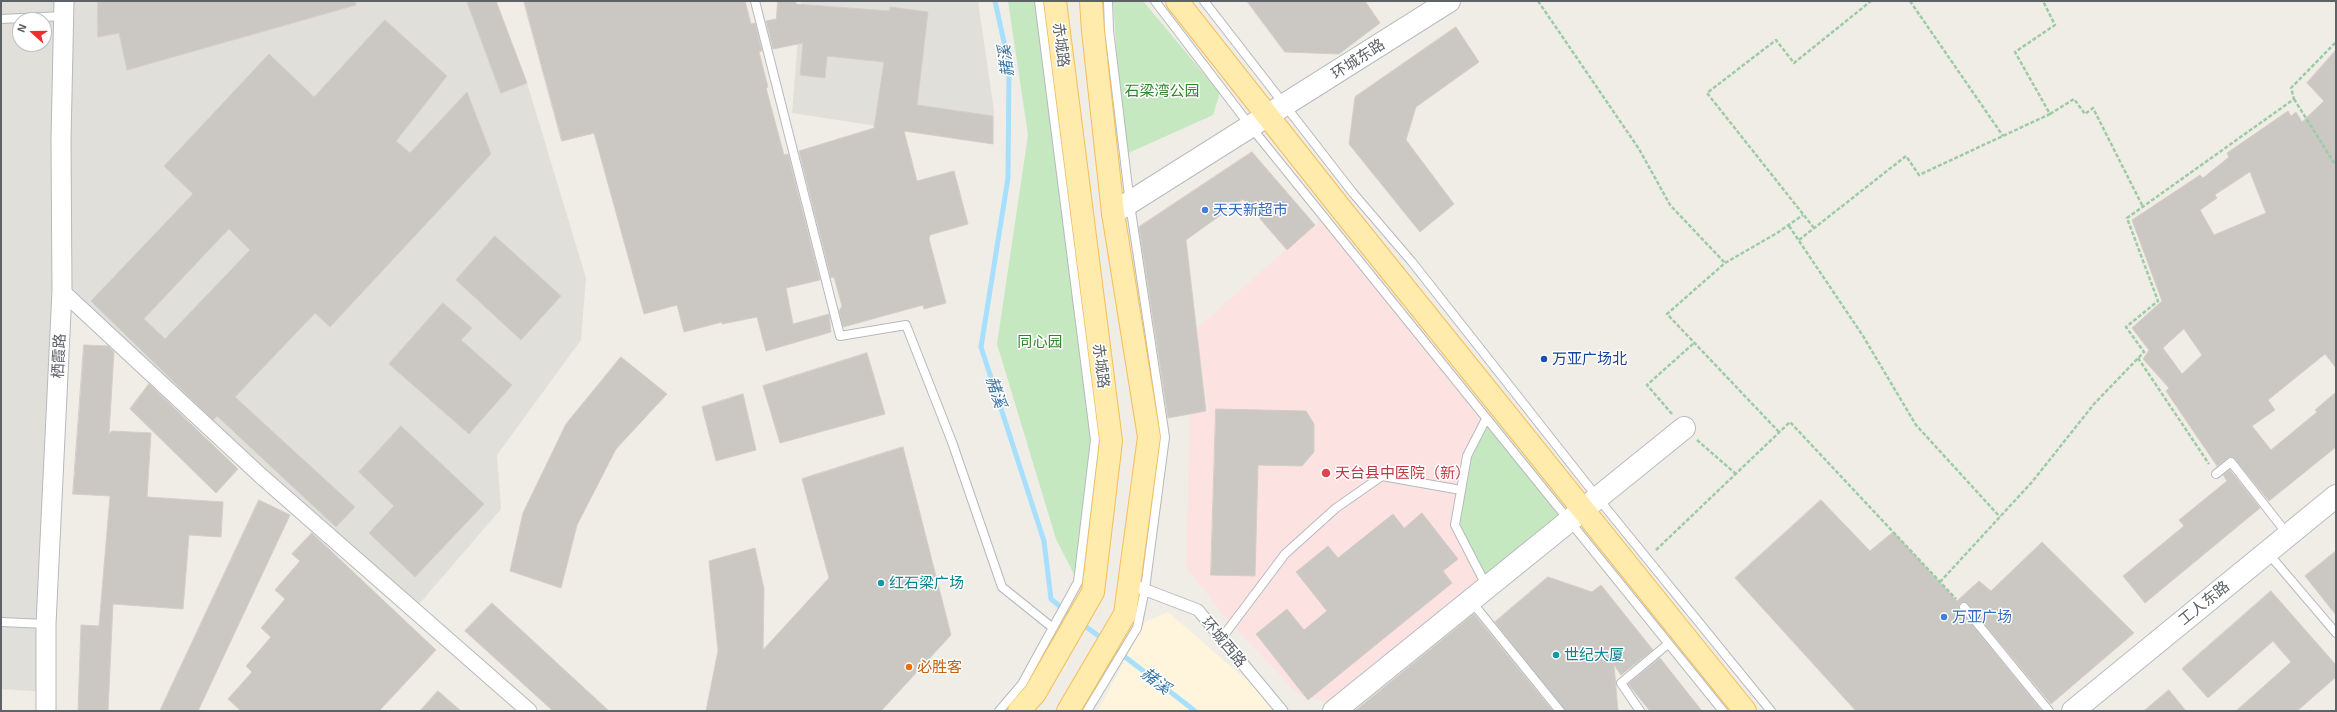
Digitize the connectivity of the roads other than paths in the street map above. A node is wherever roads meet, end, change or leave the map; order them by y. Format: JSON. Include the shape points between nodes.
{"nodes":[{"id":1,"x":755,"y":1,"type":"edge"},
{"id":2,"x":1040,"y":1,"type":"edge"},
{"id":3,"x":1055,"y":1,"type":"edge"},
{"id":4,"x":1091,"y":1,"type":"edge"},
{"id":5,"x":1108,"y":1,"type":"edge"},
{"id":6,"x":1155,"y":1,"type":"edge"},
{"id":7,"x":1177,"y":1,"type":"edge"},
{"id":8,"x":1204,"y":1,"type":"edge"},
{"id":9,"x":1449,"y":1,"type":"edge"},
{"id":10,"x":64,"y":8,"type":"edge"},
{"id":11,"x":1,"y":19,"type":"edge"},
{"id":12,"x":1268,"y":117,"type":"junction"},
{"id":13,"x":1122,"y":208,"type":"junction"},
{"id":14,"x":62,"y":291,"type":"junction"},
{"id":15,"x":1486,"y":419,"type":"junction"},
{"id":16,"x":1684,"y":428,"type":"dead end"},
{"id":17,"x":2216,"y":474,"type":"road end"},
{"id":18,"x":1461,"y":490,"type":"junction"},
{"id":19,"x":2336,"y":496,"type":"edge"},
{"id":20,"x":1583,"y":509,"type":"junction"},
{"id":21,"x":2288,"y":535,"type":"junction"},
{"id":22,"x":2267,"y":552,"type":"junction"},
{"id":23,"x":1137,"y":586,"type":"junction"},
{"id":24,"x":1085,"y":587,"type":"junction"},
{"id":25,"x":1479,"y":593,"type":"junction"},
{"id":26,"x":1964,"y":607,"type":"road end"},
{"id":27,"x":1,"y":622,"type":"edge"},
{"id":28,"x":46,"y":624,"type":"junction"},
{"id":29,"x":1060,"y":633,"type":"junction"},
{"id":30,"x":2336,"y":633,"type":"edge"},
{"id":31,"x":1221,"y":639,"type":"junction"},
{"id":32,"x":1668,"y":644,"type":"junction"},
{"id":33,"x":1100,"y":673,"type":"junction"},
{"id":34,"x":46,"y":711,"type":"edge"},
{"id":35,"x":529,"y":711,"type":"edge"},
{"id":36,"x":998,"y":711,"type":"edge"},
{"id":37,"x":1019,"y":711,"type":"edge"},
{"id":38,"x":1068,"y":711,"type":"edge"},
{"id":39,"x":1087,"y":711,"type":"edge"},
{"id":40,"x":1282,"y":711,"type":"edge"},
{"id":41,"x":1334,"y":711,"type":"edge"},
{"id":42,"x":1560,"y":711,"type":"edge"},
{"id":43,"x":1640,"y":711,"type":"edge"},
{"id":44,"x":1723,"y":711,"type":"edge"},
{"id":45,"x":1745,"y":711,"type":"edge"},
{"id":46,"x":1771,"y":711,"type":"edge"},
{"id":47,"x":2049,"y":711,"type":"edge"},
{"id":48,"x":2072,"y":711,"type":"edge"}],
"edges":[{"from":1,"to":29,"type":"lane","via":[[840,336],[906,325],[952,442],[1002,587]]},
{"from":2,"to":24,"type":"lane","via":[[1095,440]]},
{"from":3,"to":24,"type":"main road","name":"赤城路","via":[[1111,440]]},
{"from":4,"to":13,"type":"main road"},
{"from":5,"to":13,"type":"lane"},
{"from":6,"to":12,"type":"lane"},
{"from":7,"to":12,"type":"main road"},
{"from":8,"to":12,"type":"lane"},
{"from":9,"to":12,"type":"main road","name":"环城东路"},
{"from":10,"to":11,"type":"lane"},
{"from":10,"to":14,"type":"street","name":"栖霞路","via":[[61,140]]},
{"from":12,"to":13,"type":"main road","name":"环城东路"},
{"from":12,"to":15,"type":"lane"},
{"from":12,"to":20,"type":"main road"},
{"from":13,"to":23,"type":"main road","via":[[1149,437]]},
{"from":14,"to":28,"type":"street","name":"栖霞路"},
{"from":14,"to":35,"type":"street","via":[[261,476]]},
{"from":15,"to":18,"type":"lane","via":[[1467,456]]},
{"from":15,"to":20,"type":"lane"},
{"from":16,"to":20,"type":"main road"},
{"from":17,"to":21,"type":"lane","via":[[2231,462]]},
{"from":18,"to":25,"type":"lane","via":[[1455,525]]},
{"from":18,"to":31,"type":"lane","via":[[1382,476],[1336,508],[1285,554]]},
{"from":19,"to":21,"type":"main road","name":"工人东路"},
{"from":20,"to":25,"type":"main road"},
{"from":20,"to":32,"type":"lane"},
{"from":20,"to":45,"type":"main road"},
{"from":20,"to":46,"type":"lane","via":[[1647,559]]},
{"from":21,"to":22,"type":"main road","name":"工人东路"},
{"from":22,"to":30,"type":"lane"},
{"from":22,"to":48,"type":"main road","name":"工人东路"},
{"from":23,"to":31,"type":"street","name":"环城西路","via":[[1198,610]]},
{"from":23,"to":33,"type":"main road","via":[[1131,621]]},
{"from":24,"to":29,"type":"main road","name":"赤城路"},
{"from":25,"to":41,"type":"main road"},
{"from":25,"to":42,"type":"lane"},
{"from":26,"to":47,"type":"lane"},
{"from":27,"to":28,"type":"lane"},
{"from":28,"to":34,"type":"street","name":"栖霞路"},
{"from":29,"to":36,"type":"lane"},
{"from":29,"to":37,"type":"main road","name":"赤城路","via":[[1035,693]]},
{"from":31,"to":40,"type":"street","name":"环城西路"},
{"from":32,"to":43,"type":"lane","via":[[1621,683]]},
{"from":32,"to":44,"type":"lane"},
{"from":33,"to":38,"type":"main road"},
{"from":33,"to":39,"type":"lane"}]}
